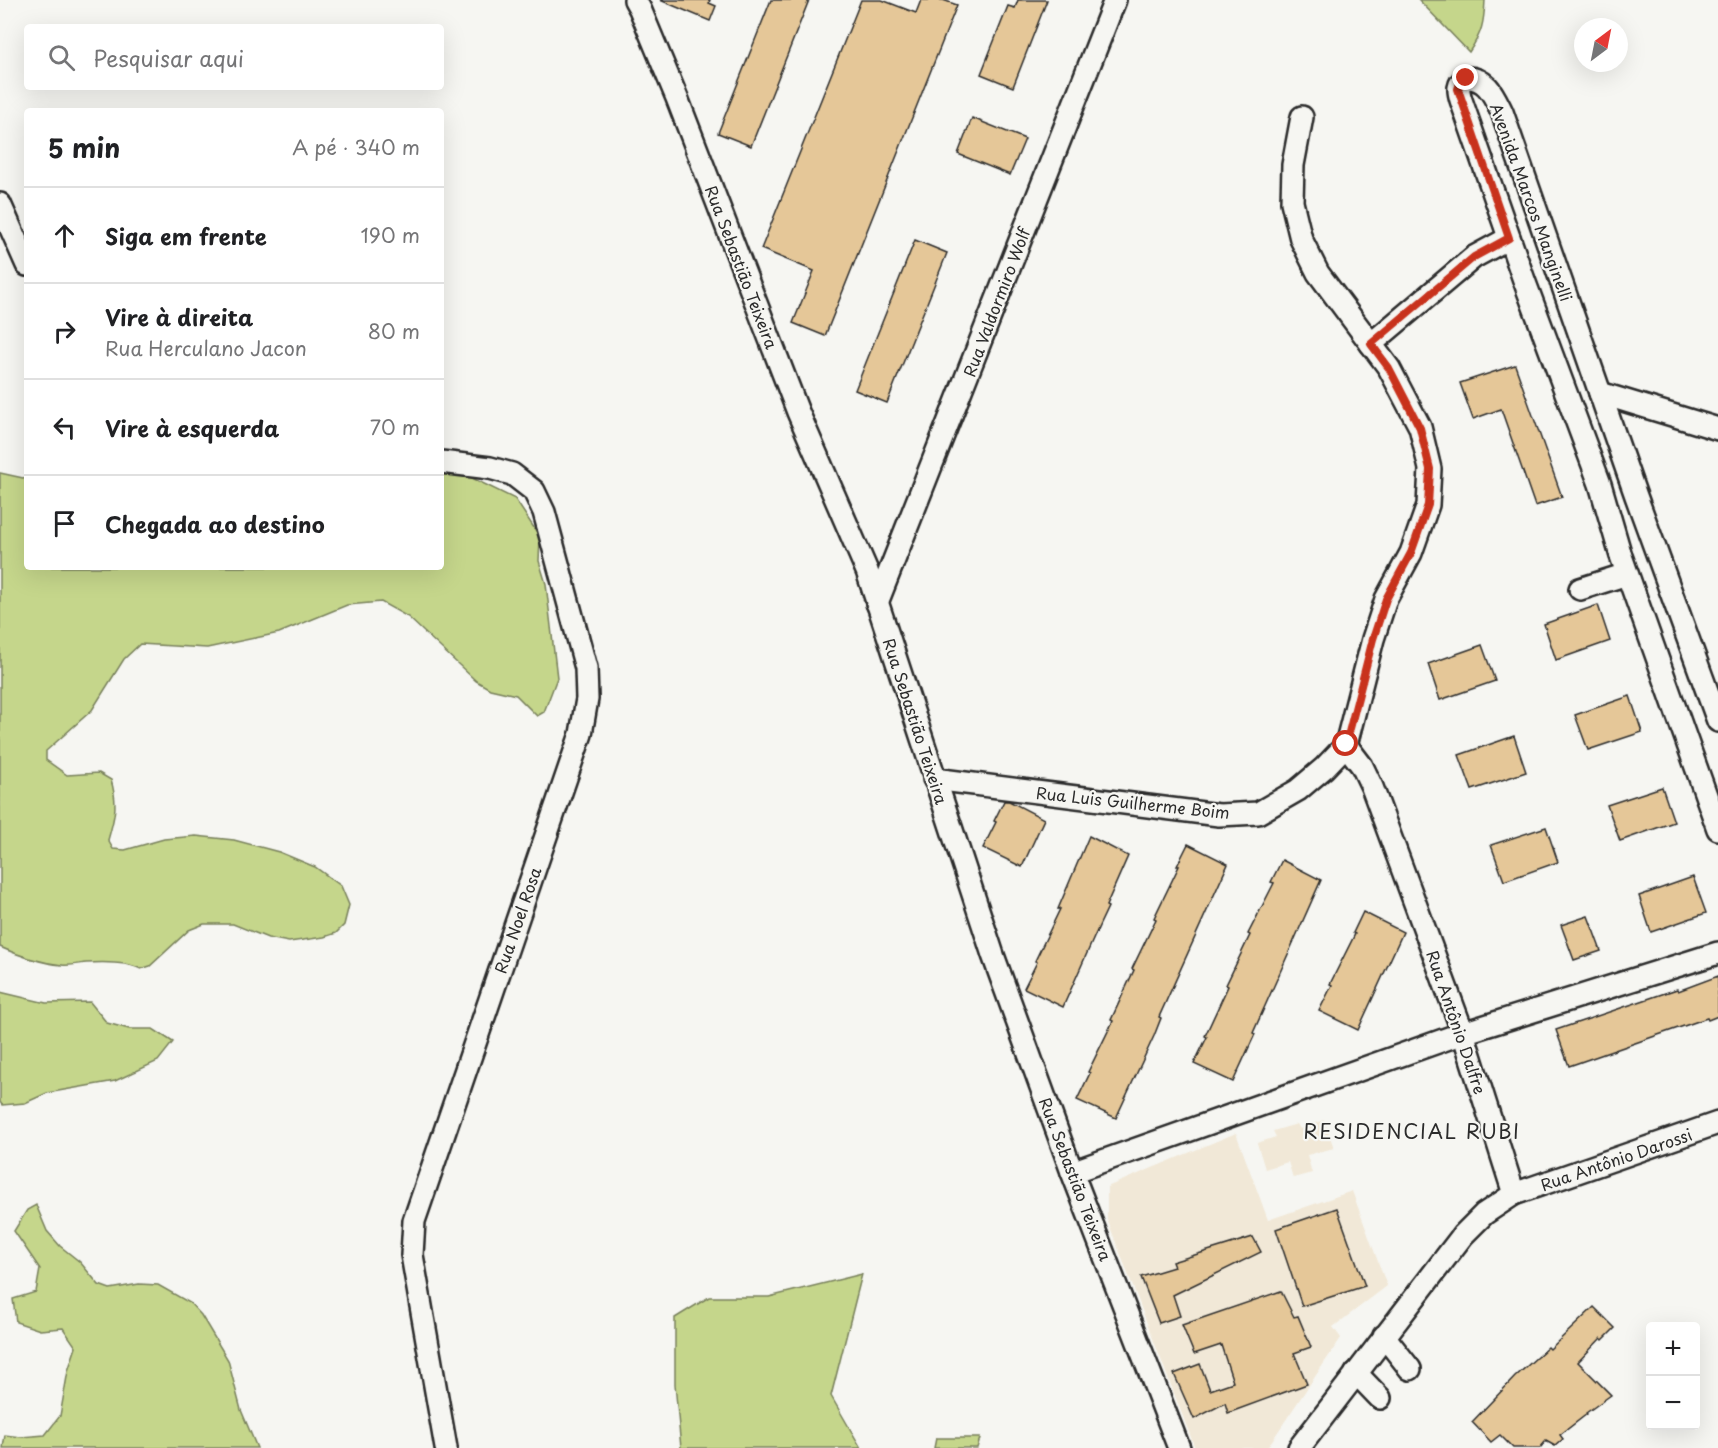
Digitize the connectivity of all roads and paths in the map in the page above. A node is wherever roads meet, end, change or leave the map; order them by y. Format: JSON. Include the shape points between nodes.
{"nodes":[{"id":1,"x":635,"y":0,"type":"edge"},
{"id":2,"x":1115,"y":0,"type":"edge"},
{"id":3,"x":1302,"y":117,"type":"dead end"},
{"id":4,"x":0,"y":204,"type":"edge"},
{"id":5,"x":1509,"y":238,"type":"junction"},
{"id":6,"x":24,"y":258,"type":"edge"},
{"id":7,"x":1524,"y":280,"type":"junction"},
{"id":8,"x":1563,"y":291,"type":"junction"},
{"id":9,"x":1371,"y":344,"type":"junction"},
{"id":10,"x":1600,"y":393,"type":"junction"},
{"id":11,"x":1718,"y":429,"type":"edge"},
{"id":12,"x":444,"y":462,"type":"edge"},
{"id":13,"x":1600,"y":484,"type":"junction"},
{"id":14,"x":1636,"y":496,"type":"junction"},
{"id":15,"x":1627,"y":574,"type":"junction"},
{"id":16,"x":1580,"y":589,"type":"dead end"},
{"id":17,"x":877,"y":603,"type":"junction"},
{"id":18,"x":1718,"y":721,"type":"edge"},
{"id":19,"x":1346,"y":744,"type":"junction"},
{"id":20,"x":934,"y":779,"type":"junction"},
{"id":21,"x":1718,"y":829,"type":"edge"},
{"id":22,"x":1718,"y":953,"type":"edge"},
{"id":23,"x":1463,"y":1033,"type":"junction"},
{"id":24,"x":1718,"y":1123,"type":"edge"},
{"id":25,"x":1072,"y":1172,"type":"junction"},
{"id":26,"x":1514,"y":1194,"type":"junction"},
{"id":27,"x":1384,"y":1336,"type":"junction"},
{"id":28,"x":1410,"y":1369,"type":"dead end"},
{"id":29,"x":1356,"y":1373,"type":"junction"},
{"id":30,"x":1380,"y":1398,"type":"dead end"},
{"id":31,"x":446,"y":1448,"type":"edge"},
{"id":32,"x":1179,"y":1448,"type":"edge"},
{"id":33,"x":1299,"y":1448,"type":"edge"}],
"edges":[{"from":1,"to":17,"type":"street","name":"Rua Sebastião Teixeira"},
{"from":2,"to":17,"type":"street","name":"Rua Valdormiro Wolf"},
{"from":3,"to":9,"type":"street","name":"Rua Luis Guilherme Boim","via":[[1293,165],[1292,202],[1300,239],[1318,273]]},
{"from":4,"to":6,"type":"street"},
{"from":5,"to":7,"type":"street","name":"Avenida Marcos Manginelli"},
{"from":5,"to":8,"type":"street","name":"Avenida Marcos Manginelli","via":[[1458,89],[1466,78],[1486,85],[1502,112]]},
{"from":5,"to":9,"type":"street","via":[[1474,257]]},
{"from":7,"to":8,"type":"street","via":[[1544,280]]},
{"from":7,"to":13,"type":"street","name":"Avenida Marcos Manginelli"},
{"from":8,"to":10,"type":"street","name":"Avenida Marcos Manginelli"},
{"from":9,"to":19,"type":"street","name":"Rua Luis Guilherme Boim","via":[[1389,368],[1420,428],[1430,469],[1429,493],[1411,553],[1386,599]]},
{"from":10,"to":11,"type":"street"},
{"from":10,"to":14,"type":"street","name":"Avenida Marcos Manginelli"},
{"from":12,"to":31,"type":"street","name":"Rua Noel Rosa","via":[[512,474],[534,492],[544,512],[586,668],[587,699],[582,734],[414,1221],[412,1255]]},
{"from":13,"to":14,"type":"street","via":[[1618,495]]},
{"from":13,"to":15,"type":"street","name":"Avenida Marcos Manginelli"},
{"from":14,"to":18,"type":"street","name":"Avenida Marcos Manginelli"},
{"from":15,"to":16,"type":"street"},
{"from":15,"to":21,"type":"street","name":"Avenida Marcos Manginelli"},
{"from":17,"to":20,"type":"street","name":"Rua Sebastião Teixeira"},
{"from":19,"to":20,"type":"street","name":"Rua Luis Guilherme Boim","via":[[1298,790],[1258,813],[1219,815]]},
{"from":19,"to":23,"type":"street","name":"Rua Antônio Dalfre","via":[[1372,787]]},
{"from":20,"to":25,"type":"street","name":"Rua Sebastião Teixeira"},
{"from":22,"to":23,"type":"street"},
{"from":23,"to":25,"type":"street"},
{"from":23,"to":26,"type":"street","name":"Rua Antônio Dalfre"},
{"from":24,"to":26,"type":"street","name":"Rua Antônio Darossi"},
{"from":25,"to":32,"type":"street","name":"Rua Sebastião Teixeira"},
{"from":26,"to":27,"type":"street","via":[[1484,1214],[1463,1235]]},
{"from":27,"to":28,"type":"street"},
{"from":27,"to":29,"type":"street"},
{"from":29,"to":30,"type":"street"},
{"from":29,"to":33,"type":"street"}]}
